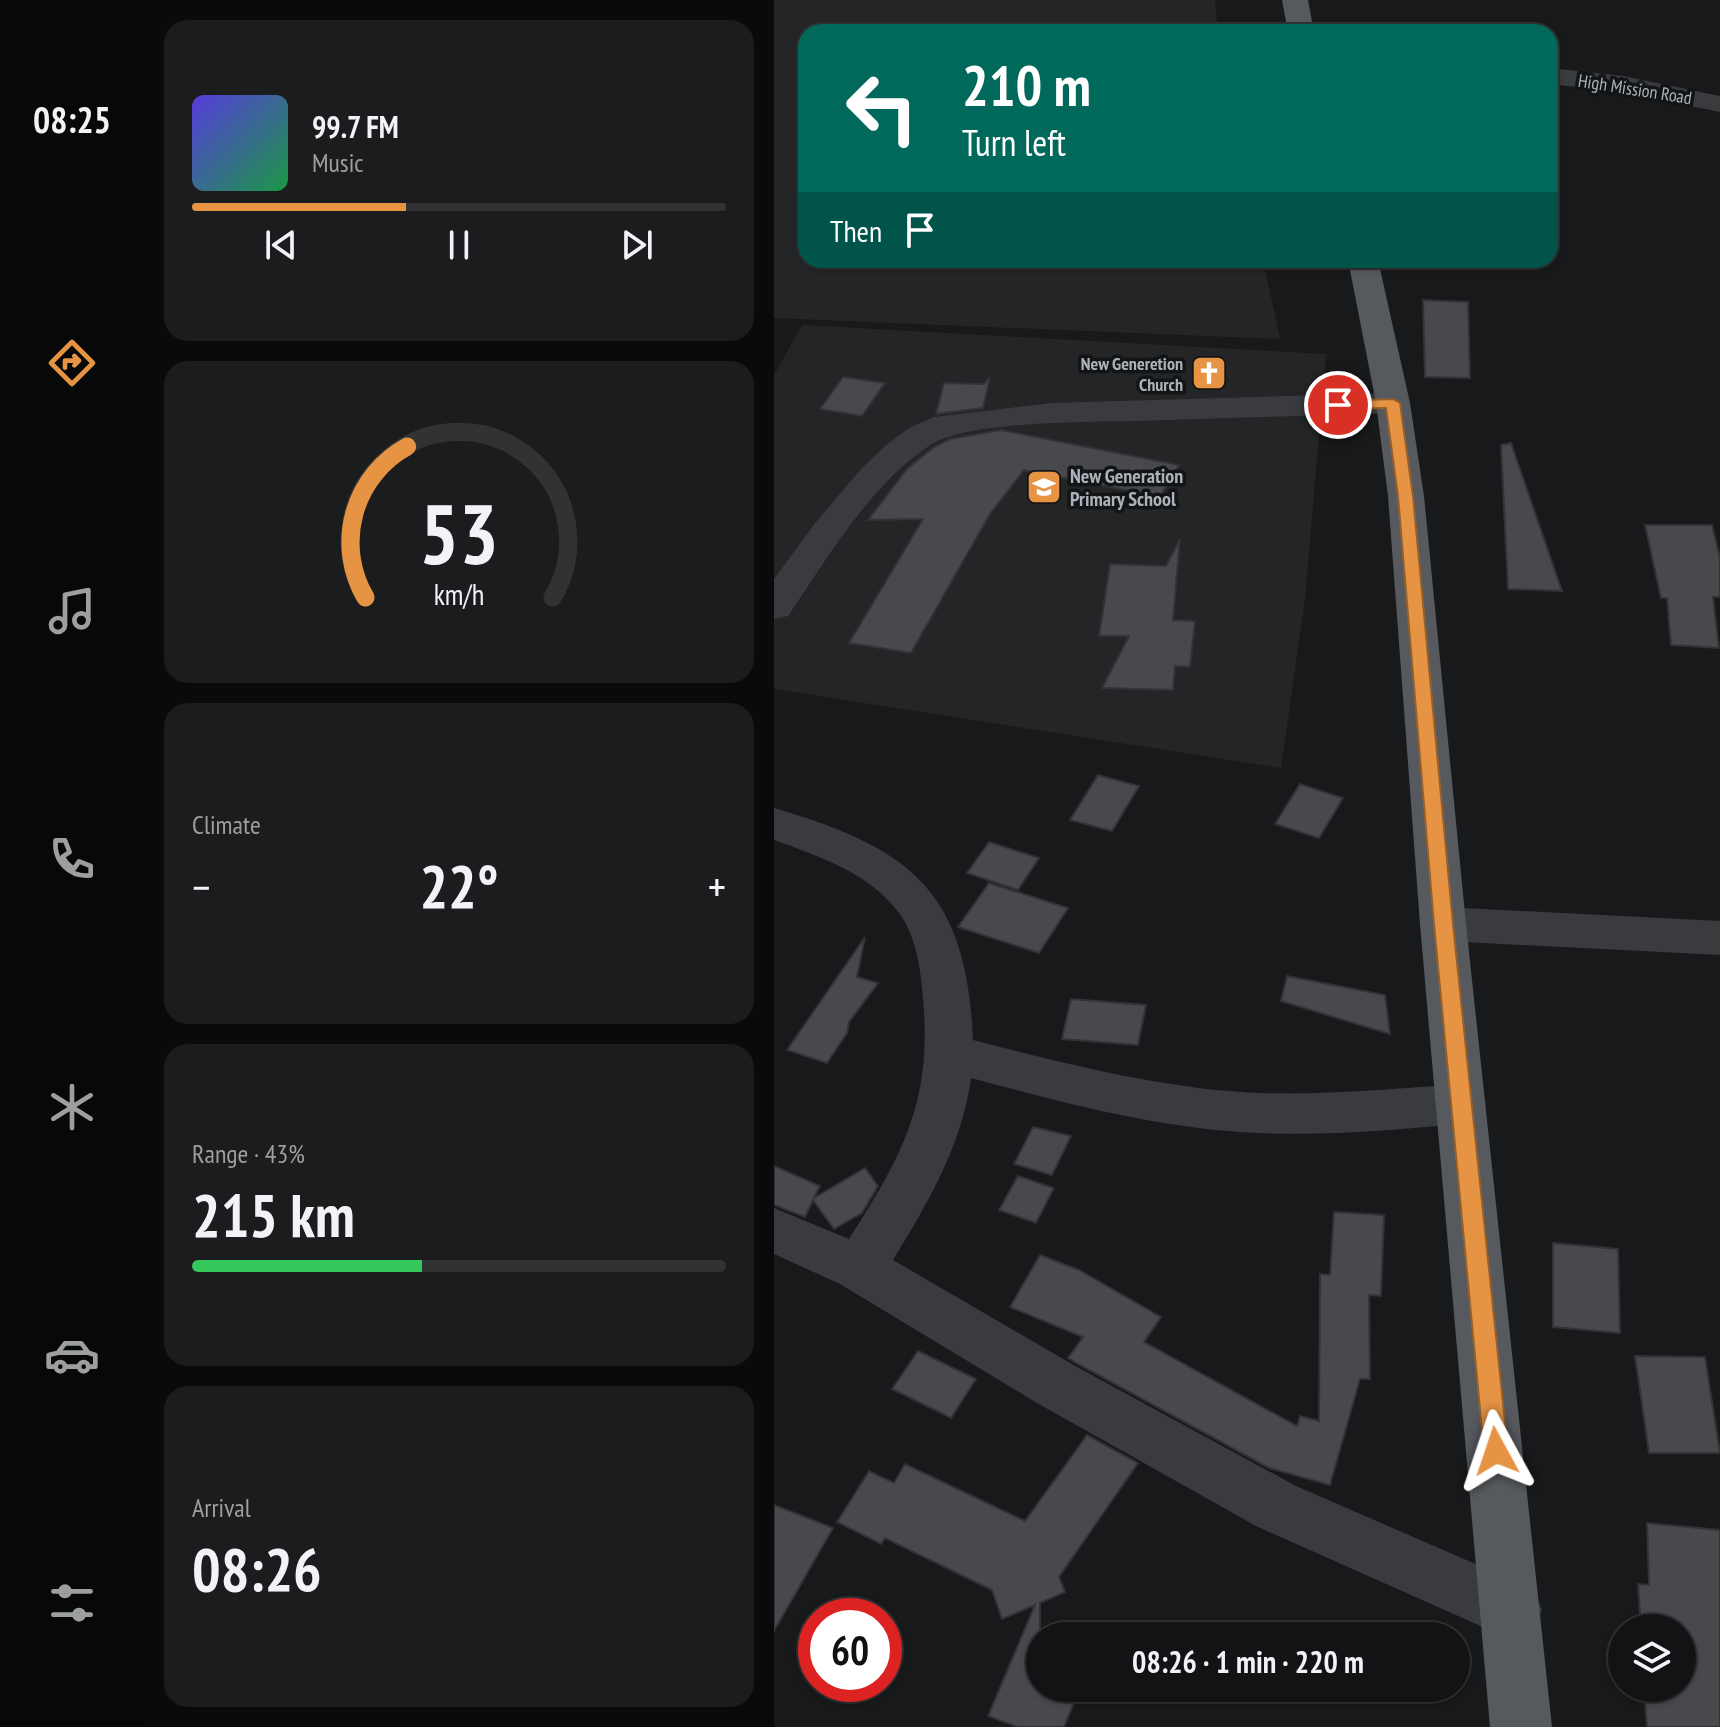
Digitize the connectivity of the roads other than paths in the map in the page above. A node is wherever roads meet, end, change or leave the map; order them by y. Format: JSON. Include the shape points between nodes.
{"nodes":[{"id":1,"x":1295,"y":0,"type":"edge"},
{"id":2,"x":1300,"y":24,"type":"edge"},
{"id":3,"x":1558,"y":77,"type":"edge"},
{"id":4,"x":1720,"y":104,"type":"edge"},
{"id":5,"x":1365,"y":268,"type":"edge"},
{"id":6,"x":1393,"y":403,"type":"junction"},
{"id":7,"x":774,"y":607,"type":"edge"},
{"id":8,"x":774,"y":823,"type":"edge"},
{"id":9,"x":1443,"y":924,"type":"junction"},
{"id":10,"x":1720,"y":938,"type":"edge"},
{"id":11,"x":949,"y":1053,"type":"junction"},
{"id":12,"x":1461,"y":1104,"type":"junction"},
{"id":13,"x":774,"y":1230,"type":"edge"},
{"id":14,"x":859,"y":1268,"type":"junction"},
{"id":15,"x":1512,"y":1610,"type":"junction"},
{"id":16,"x":1521,"y":1727,"type":"edge"}],
"edges":[{"from":1,"to":2,"type":"main road"},
{"from":3,"to":4,"type":"street","name":"High Mission Road"},
{"from":5,"to":6,"type":"main road"},
{"from":6,"to":7,"type":"street","via":[[1052,413],[946,424],[929,430],[874,476]]},
{"from":6,"to":9,"type":"main road","via":[[1406,496]]},
{"from":8,"to":11,"type":"street","via":[[877,867],[916,902],[937,943],[946,985]]},
{"from":9,"to":10,"type":"street"},
{"from":9,"to":12,"type":"main road"},
{"from":11,"to":12,"type":"street","via":[[1084,1088],[1230,1111],[1344,1113]]},
{"from":11,"to":14,"type":"street","via":[[938,1124],[902,1198]]},
{"from":12,"to":15,"type":"main road"},
{"from":13,"to":14,"type":"street"},
{"from":14,"to":15,"type":"street","via":[[1276,1506]]},
{"from":15,"to":16,"type":"main road"}]}
